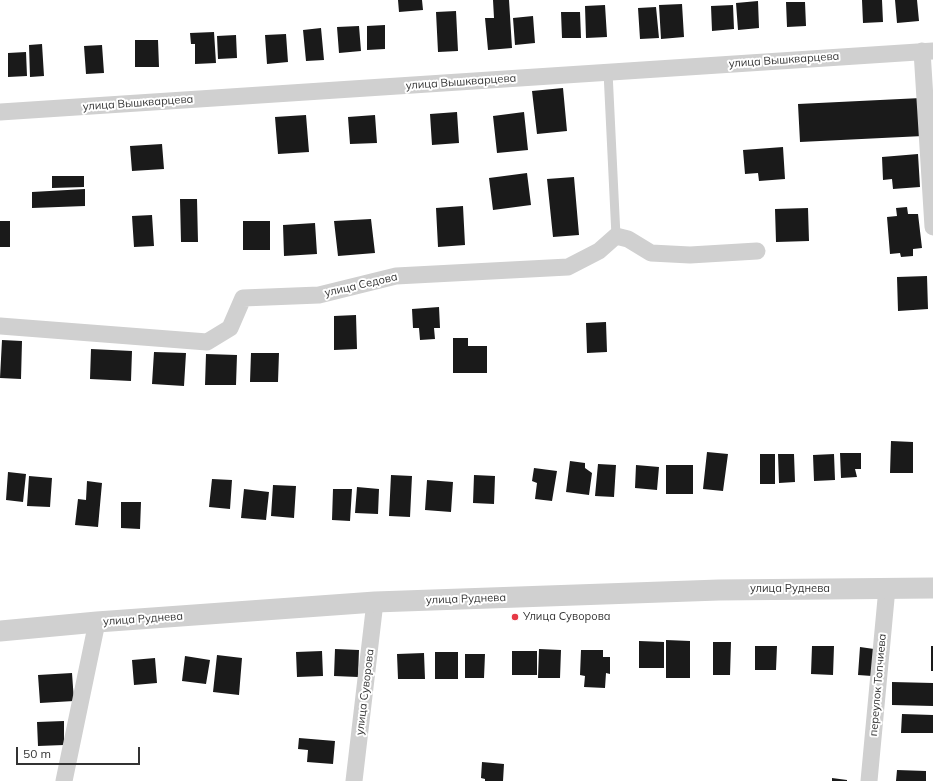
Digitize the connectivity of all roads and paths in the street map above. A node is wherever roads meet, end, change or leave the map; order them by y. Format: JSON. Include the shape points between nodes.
{"nodes":[{"id":1,"x":927,"y":51,"type":"edge"},
{"id":2,"x":608,"y":72,"type":"junction"},
{"id":3,"x":0,"y":112,"type":"edge"},
{"id":4,"x":933,"y":226,"type":"edge"},
{"id":5,"x":616,"y":236,"type":"junction"},
{"id":6,"x":757,"y":251,"type":"dead end"},
{"id":7,"x":0,"y":326,"type":"edge"},
{"id":8,"x":887,"y":588,"type":"junction"},
{"id":9,"x":933,"y":588,"type":"edge"},
{"id":10,"x":375,"y":602,"type":"junction"},
{"id":11,"x":97,"y":622,"type":"junction"},
{"id":12,"x":0,"y":631,"type":"edge"},
{"id":13,"x":64,"y":781,"type":"edge"},
{"id":14,"x":354,"y":781,"type":"edge"},
{"id":15,"x":869,"y":781,"type":"edge"}],
"edges":[{"from":1,"to":2,"type":"street","name":"улица Вышкварцева"},
{"from":1,"to":4,"type":"street","name":"улица Вышкварцева"},
{"from":2,"to":3,"type":"street","name":"улица Вышкварцева"},
{"from":2,"to":5,"type":"lane"},
{"from":5,"to":6,"type":"street","via":[[628,239],[651,253],[690,256]]},
{"from":5,"to":7,"type":"street","name":"улица Седова","via":[[599,251],[568,267],[396,276],[319,295],[243,298],[230,328],[207,342]]},
{"from":8,"to":9,"type":"street","name":"улица Руднева"},
{"from":8,"to":10,"type":"street","name":"улица Руднева","via":[[719,590]]},
{"from":8,"to":15,"type":"street","name":"переулок Топчиева"},
{"from":10,"to":11,"type":"street","name":"улица Руднева"},
{"from":10,"to":14,"type":"street","name":"улица Суворова"},
{"from":11,"to":12,"type":"street","name":"улица Руднева"},
{"from":11,"to":13,"type":"street"}]}
